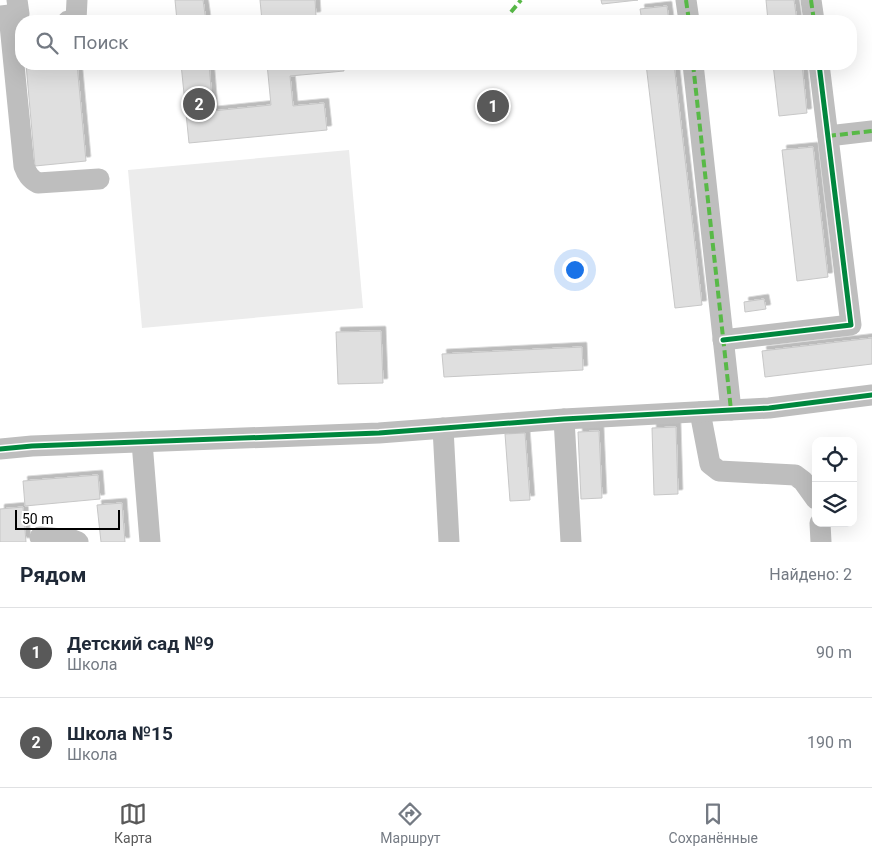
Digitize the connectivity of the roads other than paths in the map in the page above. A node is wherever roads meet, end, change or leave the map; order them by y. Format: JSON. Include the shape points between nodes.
{"nodes":[{"id":1,"x":77,"y":0,"type":"edge"},
{"id":2,"x":686,"y":0,"type":"edge"},
{"id":3,"x":811,"y":0,"type":"edge"},
{"id":4,"x":76,"y":15,"type":"edge"},
{"id":5,"x":688,"y":15,"type":"edge"},
{"id":6,"x":813,"y":15,"type":"edge"},
{"id":7,"x":11,"y":17,"type":"edge"},
{"id":8,"x":15,"y":63,"type":"edge"},
{"id":9,"x":16,"y":70,"type":"edge"},
{"id":10,"x":694,"y":70,"type":"edge"},
{"id":11,"x":820,"y":70,"type":"edge"},
{"id":12,"x":872,"y":130,"type":"edge"},
{"id":13,"x":828,"y":136,"type":"junction"},
{"id":14,"x":99,"y":179,"type":"dead end"},
{"id":15,"x":723,"y":340,"type":"junction"},
{"id":16,"x":872,"y":395,"type":"edge"},
{"id":17,"x":731,"y":410,"type":"junction"},
{"id":18,"x":700,"y":412,"type":"junction"},
{"id":19,"x":564,"y":419,"type":"junction"},
{"id":20,"x":443,"y":428,"type":"junction"},
{"id":21,"x":142,"y":442,"type":"junction"},
{"id":22,"x":0,"y":449,"type":"edge"},
{"id":23,"x":812,"y":494,"type":"edge"},
{"id":24,"x":820,"y":527,"type":"edge"},
{"id":25,"x":40,"y":537,"type":"dead end"},
{"id":26,"x":78,"y":542,"type":"edge"},
{"id":27,"x":150,"y":542,"type":"edge"},
{"id":28,"x":450,"y":542,"type":"edge"},
{"id":29,"x":571,"y":542,"type":"edge"},
{"id":30,"x":820,"y":542,"type":"edge"}],
"edges":[{"from":1,"to":4,"type":"street"},
{"from":2,"to":5,"type":"street"},
{"from":3,"to":6,"type":"street"},
{"from":7,"to":8,"type":"street"},
{"from":9,"to":14,"type":"street","via":[[24,166],[30,178],[38,183]]},
{"from":10,"to":15,"type":"street"},
{"from":11,"to":13,"type":"street"},
{"from":12,"to":13,"type":"street"},
{"from":13,"to":15,"type":"street","via":[[851,325]]},
{"from":15,"to":17,"type":"street"},
{"from":16,"to":17,"type":"street"},
{"from":17,"to":18,"type":"street"},
{"from":18,"to":19,"type":"street"},
{"from":18,"to":23,"type":"street","via":[[710,464],[719,471],[795,475]]},
{"from":19,"to":20,"type":"street"},
{"from":19,"to":29,"type":"street"},
{"from":20,"to":21,"type":"street"},
{"from":20,"to":28,"type":"street"},
{"from":21,"to":22,"type":"street"},
{"from":21,"to":27,"type":"street"},
{"from":24,"to":30,"type":"street"},
{"from":25,"to":26,"type":"street"}]}
